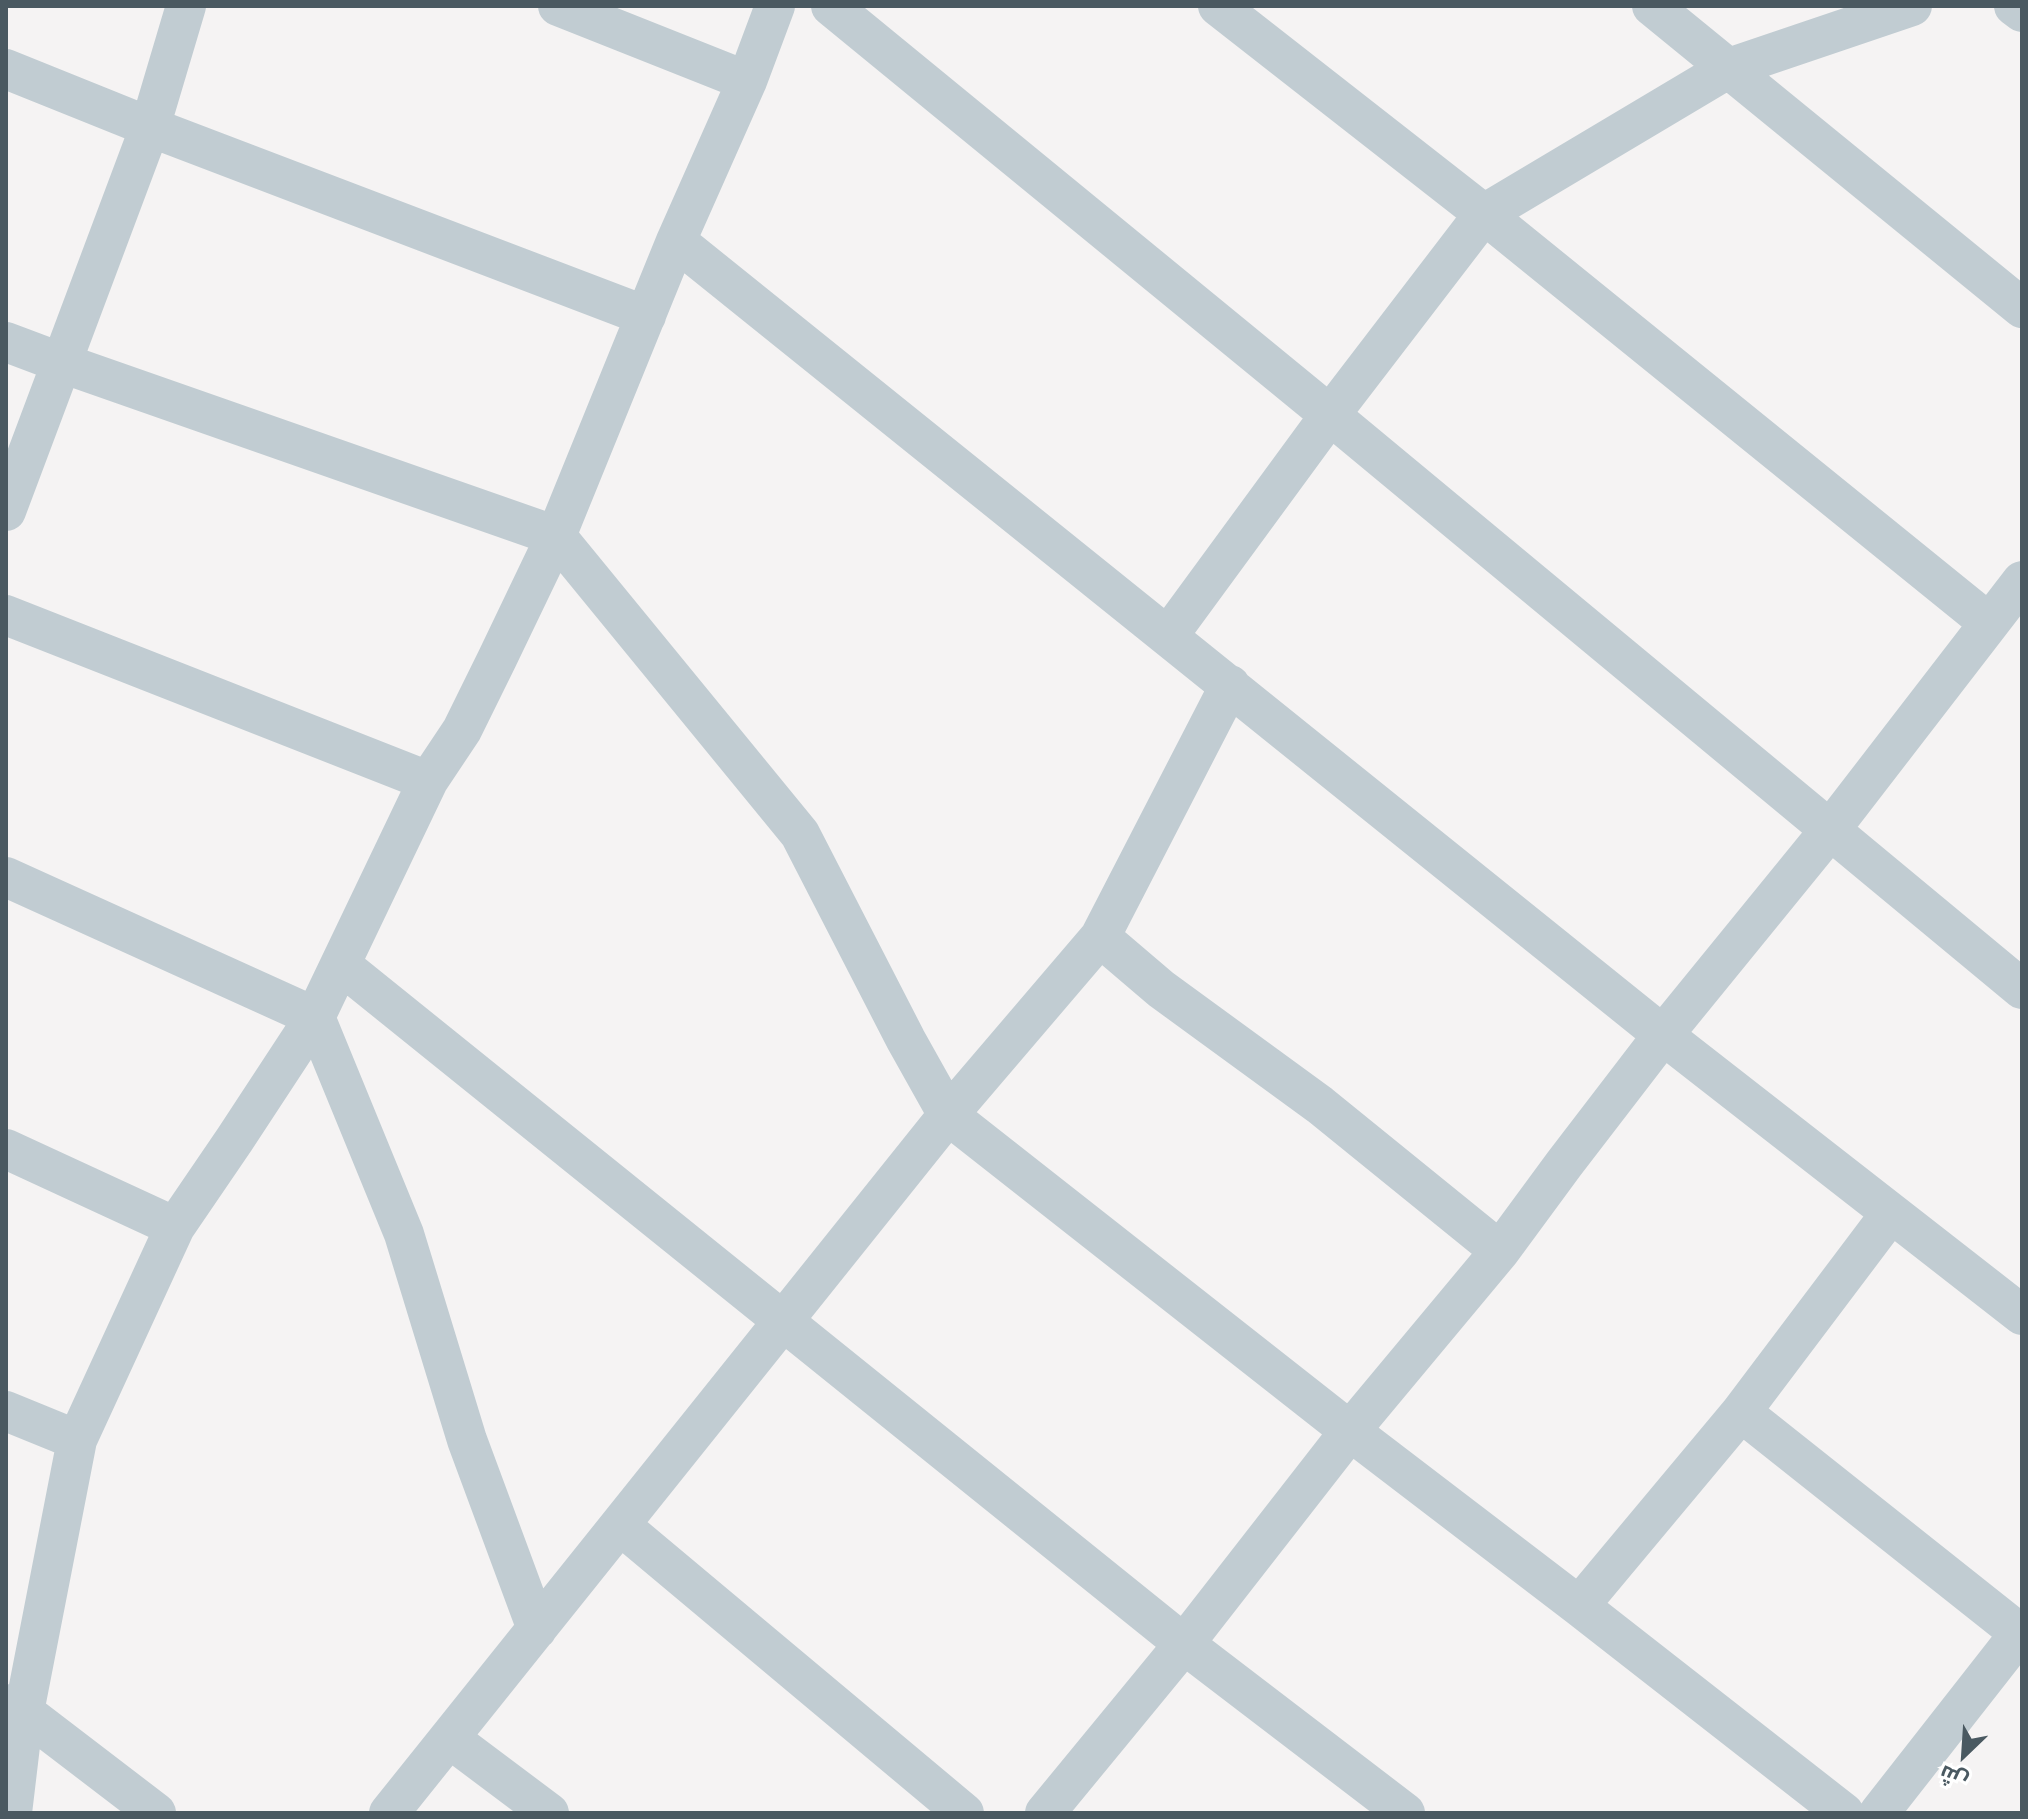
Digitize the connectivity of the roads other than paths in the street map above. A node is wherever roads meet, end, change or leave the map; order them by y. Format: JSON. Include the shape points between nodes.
{"nodes":[{"id":1,"x":186,"y":6,"type":"edge"},
{"id":2,"x":558,"y":6,"type":"edge"},
{"id":3,"x":775,"y":6,"type":"edge"},
{"id":4,"x":831,"y":6,"type":"edge"},
{"id":5,"x":1218,"y":6,"type":"edge"},
{"id":6,"x":1652,"y":6,"type":"edge"},
{"id":7,"x":1912,"y":6,"type":"edge"},
{"id":8,"x":2014,"y":6,"type":"edge"},
{"id":9,"x":2022,"y":12,"type":"edge"},
{"id":10,"x":1729,"y":68,"type":"junction"},
{"id":11,"x":6,"y":69,"type":"edge"},
{"id":12,"x":747,"y":81,"type":"junction"},
{"id":13,"x":150,"y":127,"type":"junction"},
{"id":14,"x":1484,"y":214,"type":"junction"},
{"id":15,"x":676,"y":241,"type":"junction"},
{"id":16,"x":2022,"y":308,"type":"edge"},
{"id":17,"x":646,"y":316,"type":"junction"},
{"id":18,"x":6,"y":342,"type":"edge"},
{"id":19,"x":62,"y":363,"type":"junction"},
{"id":20,"x":1330,"y":415,"type":"junction"},
{"id":21,"x":6,"y":511,"type":"edge"},
{"id":22,"x":556,"y":536,"type":"junction"},
{"id":23,"x":2022,"y":581,"type":"edge"},
{"id":24,"x":6,"y":615,"type":"edge"},
{"id":25,"x":1989,"y":623,"type":"junction"},
{"id":26,"x":1168,"y":636,"type":"junction"},
{"id":27,"x":1230,"y":685,"type":"junction"},
{"id":28,"x":428,"y":781,"type":"junction"},
{"id":29,"x":1830,"y":830,"type":"junction"},
{"id":30,"x":6,"y":877,"type":"edge"},
{"id":31,"x":1100,"y":937,"type":"junction"},
{"id":32,"x":341,"y":965,"type":"junction"},
{"id":33,"x":2022,"y":989,"type":"edge"},
{"id":34,"x":315,"y":1017,"type":"junction"},
{"id":35,"x":1663,"y":1035,"type":"junction"},
{"id":36,"x":948,"y":1115,"type":"junction"},
{"id":37,"x":6,"y":1149,"type":"edge"},
{"id":38,"x":1891,"y":1213,"type":"junction"},
{"id":39,"x":175,"y":1227,"type":"junction"},
{"id":40,"x":1500,"y":1251,"type":"junction"},
{"id":41,"x":2022,"y":1315,"type":"edge"},
{"id":42,"x":784,"y":1321,"type":"junction"},
{"id":43,"x":6,"y":1411,"type":"edge"},
{"id":44,"x":1741,"y":1412,"type":"junction"},
{"id":45,"x":1350,"y":1431,"type":"junction"},
{"id":46,"x":77,"y":1440,"type":"junction"},
{"id":47,"x":620,"y":1525,"type":"junction"},
{"id":48,"x":1579,"y":1606,"type":"junction"},
{"id":49,"x":537,"y":1629,"type":"junction"},
{"id":50,"x":2021,"y":1634,"type":"edge"},
{"id":51,"x":1184,"y":1644,"type":"junction"},
{"id":52,"x":15,"y":1708,"type":"edge"},
{"id":53,"x":449,"y":1738,"type":"junction"},
{"id":54,"x":12,"y":1813,"type":"edge"},
{"id":55,"x":156,"y":1813,"type":"edge"},
{"id":56,"x":389,"y":1813,"type":"edge"},
{"id":57,"x":549,"y":1813,"type":"edge"},
{"id":58,"x":964,"y":1813,"type":"edge"},
{"id":59,"x":1045,"y":1813,"type":"edge"},
{"id":60,"x":1405,"y":1813,"type":"edge"},
{"id":61,"x":1844,"y":1813,"type":"edge"},
{"id":62,"x":1879,"y":1813,"type":"edge"}],
"edges":[{"from":1,"to":13,"type":"street"},
{"from":2,"to":12,"type":"street"},
{"from":3,"to":12,"type":"street"},
{"from":4,"to":20,"type":"street"},
{"from":5,"to":14,"type":"street"},
{"from":6,"to":10,"type":"street"},
{"from":7,"to":10,"type":"street"},
{"from":8,"to":9,"type":"street"},
{"from":10,"to":14,"type":"street"},
{"from":10,"to":16,"type":"street"},
{"from":11,"to":13,"type":"street"},
{"from":12,"to":15,"type":"street"},
{"from":13,"to":17,"type":"street"},
{"from":13,"to":19,"type":"street"},
{"from":14,"to":20,"type":"street"},
{"from":14,"to":25,"type":"street"},
{"from":15,"to":17,"type":"street"},
{"from":15,"to":26,"type":"street"},
{"from":17,"to":22,"type":"street"},
{"from":18,"to":19,"type":"street"},
{"from":19,"to":21,"type":"street"},
{"from":19,"to":22,"type":"street"},
{"from":20,"to":26,"type":"street"},
{"from":20,"to":29,"type":"street"},
{"from":22,"to":28,"type":"street","via":[[462,730]]},
{"from":22,"to":36,"type":"street","via":[[800,834]]},
{"from":23,"to":25,"type":"street"},
{"from":24,"to":28,"type":"street"},
{"from":25,"to":29,"type":"street"},
{"from":26,"to":27,"type":"street"},
{"from":27,"to":31,"type":"street"},
{"from":27,"to":35,"type":"street"},
{"from":28,"to":32,"type":"street"},
{"from":29,"to":33,"type":"street"},
{"from":29,"to":35,"type":"street"},
{"from":30,"to":34,"type":"street"},
{"from":31,"to":36,"type":"street"},
{"from":31,"to":40,"type":"street"},
{"from":32,"to":34,"type":"street"},
{"from":32,"to":42,"type":"street"},
{"from":34,"to":39,"type":"street"},
{"from":34,"to":49,"type":"street","via":[[404,1234],[467,1440]]},
{"from":35,"to":38,"type":"street"},
{"from":35,"to":40,"type":"street"},
{"from":36,"to":42,"type":"street"},
{"from":36,"to":45,"type":"street"},
{"from":37,"to":39,"type":"street"},
{"from":38,"to":41,"type":"street"},
{"from":38,"to":44,"type":"street"},
{"from":39,"to":46,"type":"street"},
{"from":40,"to":45,"type":"street"},
{"from":42,"to":47,"type":"street"},
{"from":42,"to":51,"type":"street"},
{"from":43,"to":46,"type":"street"},
{"from":44,"to":48,"type":"street"},
{"from":44,"to":50,"type":"street"},
{"from":45,"to":48,"type":"street"},
{"from":45,"to":51,"type":"street"},
{"from":46,"to":52,"type":"street"},
{"from":47,"to":49,"type":"street"},
{"from":47,"to":58,"type":"street"},
{"from":48,"to":61,"type":"street"},
{"from":49,"to":53,"type":"street"},
{"from":50,"to":62,"type":"street"},
{"from":51,"to":59,"type":"street"},
{"from":51,"to":60,"type":"street"},
{"from":52,"to":54,"type":"street"},
{"from":52,"to":55,"type":"street"},
{"from":53,"to":56,"type":"street"},
{"from":53,"to":57,"type":"street"}]}
